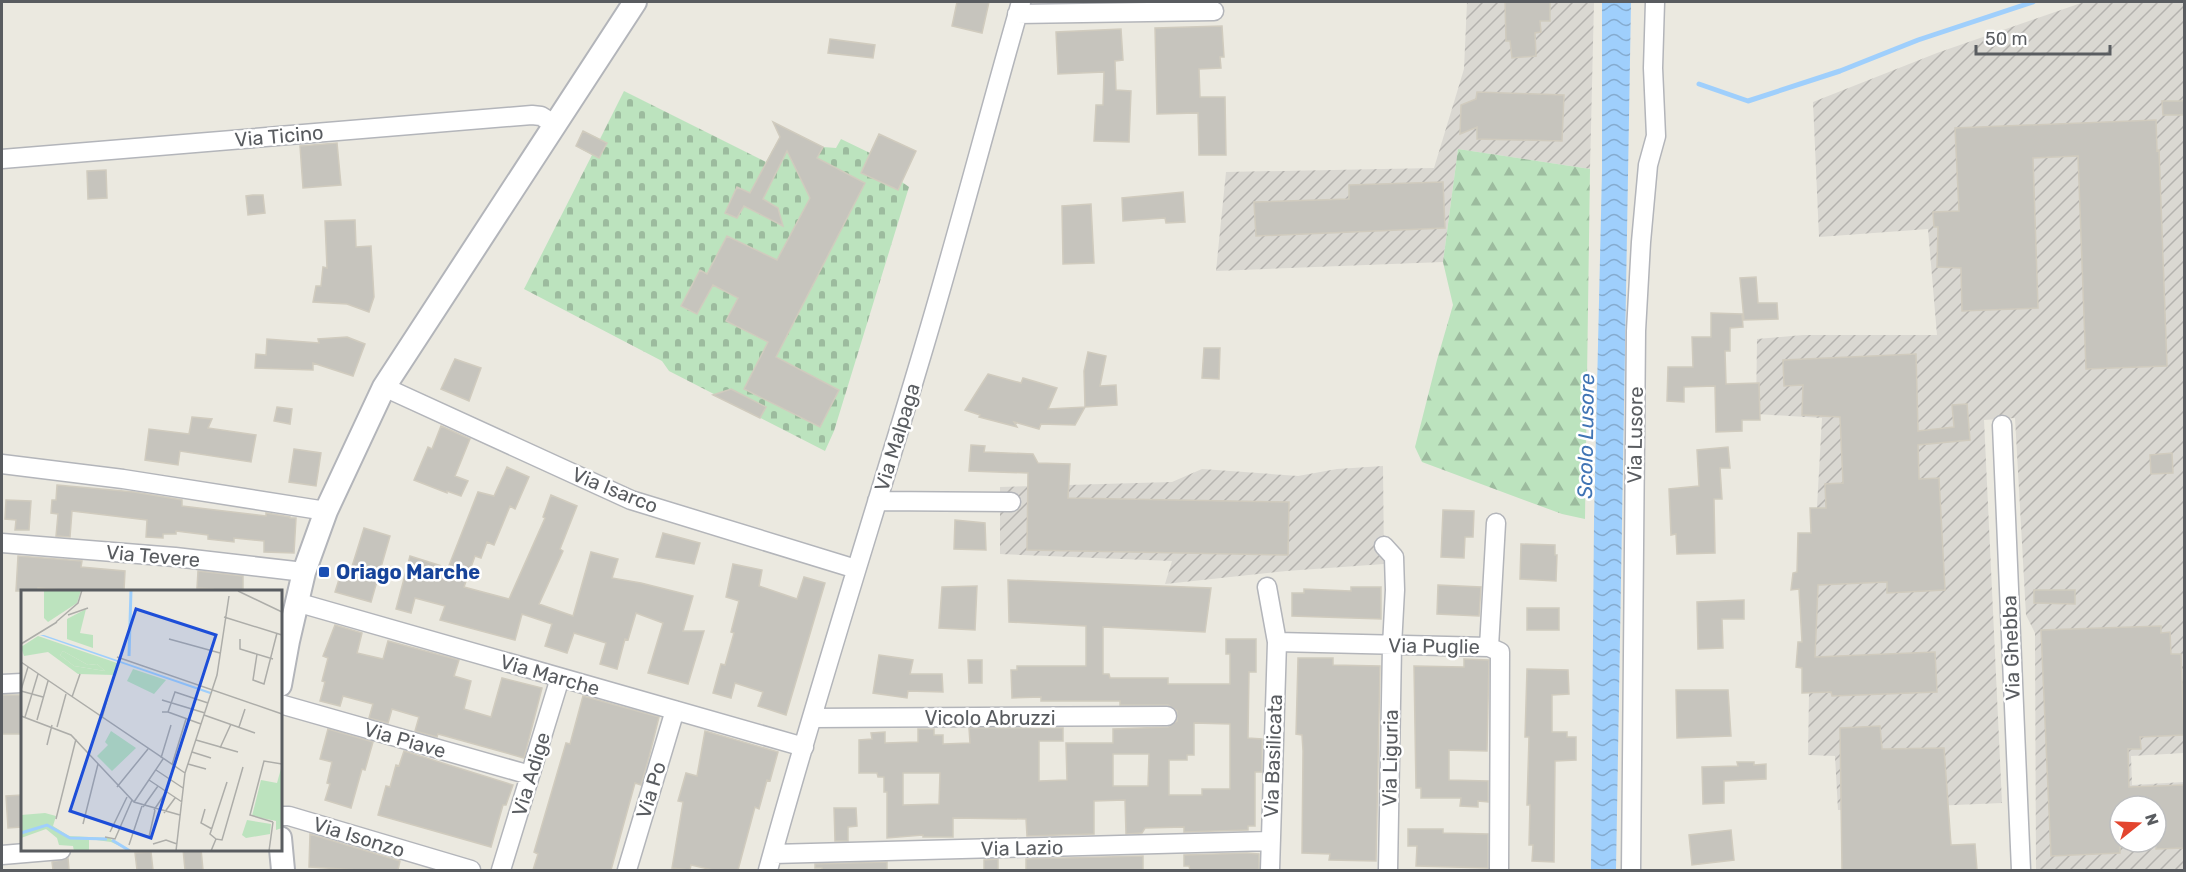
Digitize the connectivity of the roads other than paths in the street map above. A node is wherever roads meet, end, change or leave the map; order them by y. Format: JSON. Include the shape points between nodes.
{"nodes":[{"id":1,"x":635,"y":2,"type":"edge"},
{"id":2,"x":1655,"y":2,"type":"edge"},
{"id":3,"x":1019,"y":8,"type":"edge"},
{"id":4,"x":1214,"y":11,"type":"dead end"},
{"id":5,"x":554,"y":124,"type":"junction"},
{"id":6,"x":2,"y":159,"type":"edge"},
{"id":7,"x":384,"y":387,"type":"junction"},
{"id":8,"x":2002,"y":425,"type":"dead end"},
{"id":9,"x":2,"y":464,"type":"edge"},
{"id":10,"x":877,"y":501,"type":"junction"},
{"id":11,"x":1011,"y":502,"type":"dead end"},
{"id":12,"x":326,"y":511,"type":"junction"},
{"id":13,"x":1496,"y":522,"type":"dead end"},
{"id":14,"x":2,"y":543,"type":"edge"},
{"id":15,"x":1384,"y":546,"type":"dead end"},
{"id":16,"x":856,"y":569,"type":"junction"},
{"id":17,"x":304,"y":572,"type":"junction"},
{"id":18,"x":1267,"y":587,"type":"dead end"},
{"id":19,"x":296,"y":602,"type":"junction"},
{"id":20,"x":1277,"y":642,"type":"junction"},
{"id":21,"x":1392,"y":646,"type":"junction"},
{"id":22,"x":1489,"y":647,"type":"junction"},
{"id":23,"x":282,"y":675,"type":"edge"},
{"id":24,"x":560,"y":678,"type":"junction"},
{"id":25,"x":21,"y":683,"type":"edge"},
{"id":26,"x":2,"y":684,"type":"edge"},
{"id":27,"x":282,"y":705,"type":"edge"},
{"id":28,"x":675,"y":710,"type":"junction"},
{"id":29,"x":1167,"y":716,"type":"dead end"},
{"id":30,"x":813,"y":718,"type":"junction"},
{"id":31,"x":804,"y":747,"type":"junction"},
{"id":32,"x":530,"y":775,"type":"junction"},
{"id":33,"x":282,"y":816,"type":"edge"},
{"id":34,"x":1270,"y":841,"type":"junction"},
{"id":35,"x":41,"y":851,"type":"edge"},
{"id":36,"x":281,"y":851,"type":"edge"},
{"id":37,"x":2,"y":855,"type":"edge"},
{"id":38,"x":770,"y":862,"type":"edge"},
{"id":39,"x":282,"y":870,"type":"edge"},
{"id":40,"x":471,"y":870,"type":"edge"},
{"id":41,"x":501,"y":870,"type":"edge"},
{"id":42,"x":627,"y":870,"type":"edge"},
{"id":43,"x":1270,"y":870,"type":"edge"},
{"id":44,"x":1388,"y":870,"type":"edge"},
{"id":45,"x":1500,"y":870,"type":"edge"},
{"id":46,"x":1631,"y":870,"type":"edge"},
{"id":47,"x":2021,"y":870,"type":"edge"}],
"edges":[{"from":1,"to":5,"type":"street"},
{"from":2,"to":46,"type":"street","name":"Via Lusore","via":[[1656,136],[1648,165],[1636,331]]},
{"from":3,"to":4,"type":"street"},
{"from":3,"to":10,"type":"street","name":"Via Malpaga"},
{"from":5,"to":6,"type":"street","name":"Via Ticino","via":[[532,115]]},
{"from":5,"to":7,"type":"street"},
{"from":7,"to":12,"type":"street"},
{"from":7,"to":16,"type":"street","name":"Via Isarco","via":[[631,500]]},
{"from":8,"to":47,"type":"street","name":"Via Ghebba"},
{"from":9,"to":12,"type":"street"},
{"from":10,"to":11,"type":"street"},
{"from":10,"to":16,"type":"street","name":"Via Malpaga"},
{"from":12,"to":17,"type":"street"},
{"from":13,"to":22,"type":"street"},
{"from":14,"to":17,"type":"street","name":"Via Tevere"},
{"from":15,"to":21,"type":"street","name":"Via Liguria","via":[[1394,557]]},
{"from":16,"to":30,"type":"street","name":"Via Malpaga"},
{"from":17,"to":19,"type":"street"},
{"from":18,"to":20,"type":"street"},
{"from":19,"to":23,"type":"street"},
{"from":19,"to":24,"type":"street","name":"Via Marche"},
{"from":20,"to":21,"type":"street","name":"Via Puglie"},
{"from":20,"to":34,"type":"street","name":"Via Basilicata"},
{"from":21,"to":22,"type":"street","name":"Via Puglie"},
{"from":21,"to":44,"type":"street","name":"Via Liguria"},
{"from":22,"to":45,"type":"street","name":"Via Puglie","via":[[1500,652]]},
{"from":24,"to":28,"type":"street","name":"Via Marche"},
{"from":24,"to":32,"type":"street","name":"Via Adige"},
{"from":25,"to":26,"type":"street"},
{"from":27,"to":32,"type":"street","name":"Via Piave"},
{"from":28,"to":31,"type":"street","name":"Via Marche"},
{"from":28,"to":42,"type":"street","name":"Via Po"},
{"from":29,"to":30,"type":"street","name":"Vicolo Abruzzi"},
{"from":30,"to":31,"type":"street","name":"Via Malpaga"},
{"from":31,"to":38,"type":"street","name":"Via Malpaga"},
{"from":32,"to":41,"type":"street","name":"Via Adige"},
{"from":33,"to":40,"type":"street","name":"Via Isonzo"},
{"from":34,"to":38,"type":"street","name":"Via Lazio"},
{"from":34,"to":43,"type":"street","name":"Via Basilicata"},
{"from":35,"to":37,"type":"street"},
{"from":36,"to":39,"type":"street"}]}
